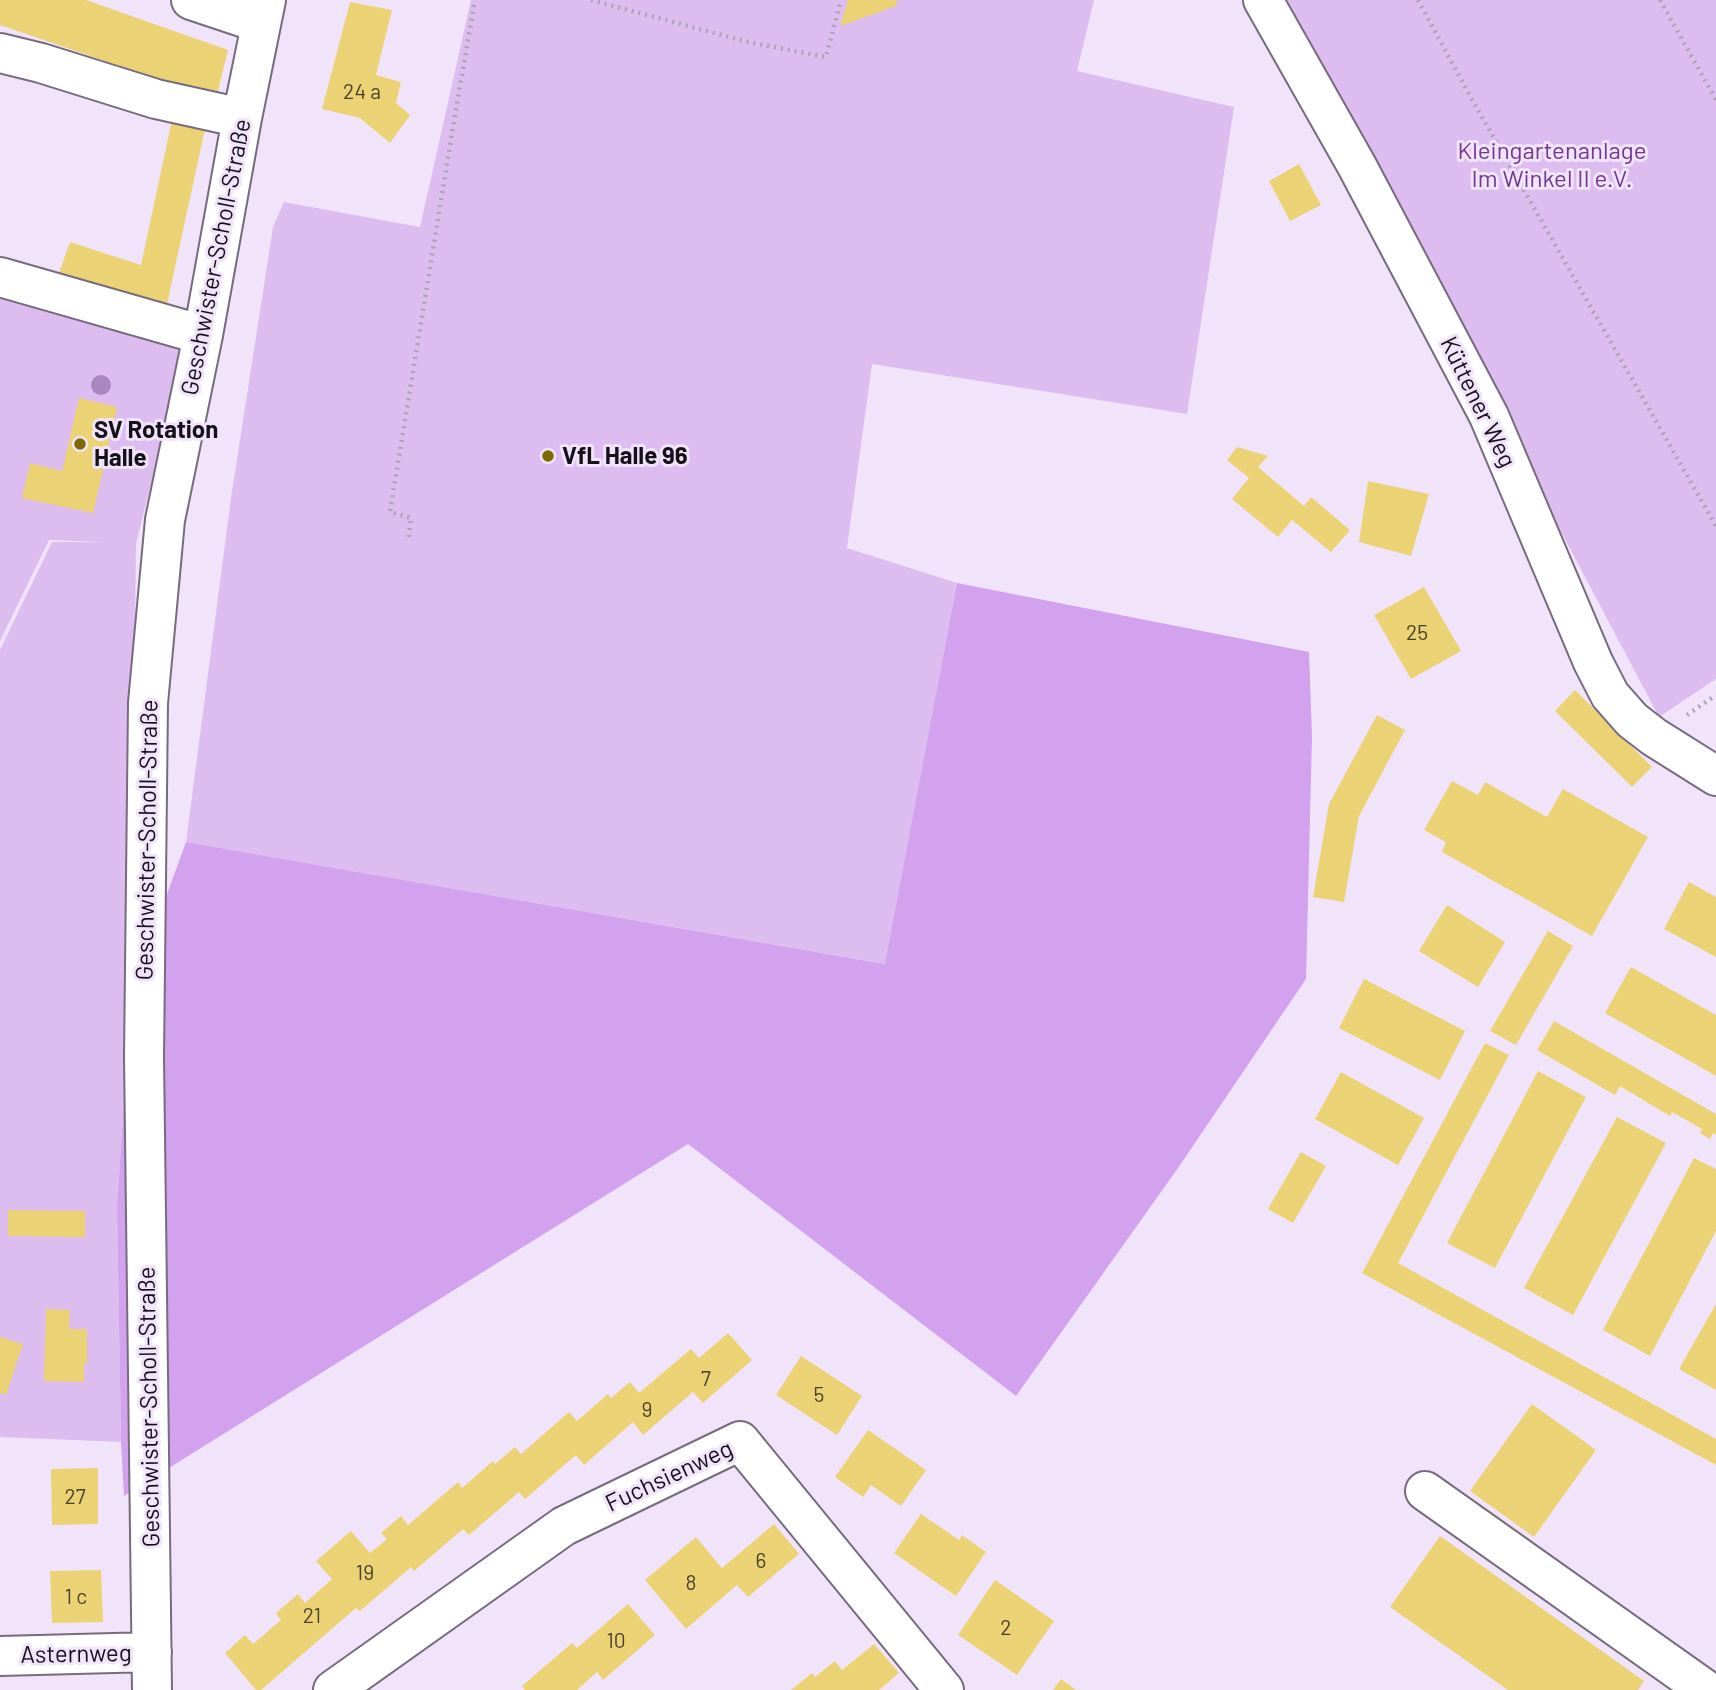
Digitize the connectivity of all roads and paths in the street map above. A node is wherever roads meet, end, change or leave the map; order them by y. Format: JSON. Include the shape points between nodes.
{"nodes":[{"id":1,"x":191,"y":0,"type":"edge"},
{"id":2,"x":475,"y":0,"type":"edge"},
{"id":3,"x":591,"y":0,"type":"edge"},
{"id":4,"x":841,"y":0,"type":"edge"},
{"id":5,"x":1263,"y":0,"type":"edge"},
{"id":6,"x":1418,"y":0,"type":"edge"},
{"id":7,"x":1660,"y":0,"type":"edge"},
{"id":8,"x":263,"y":12,"type":"edge"},
{"id":9,"x":0,"y":53,"type":"edge"},
{"id":10,"x":1716,"y":100,"type":"edge"},
{"id":11,"x":242,"y":118,"type":"junction"},
{"id":12,"x":0,"y":277,"type":"edge"},
{"id":13,"x":203,"y":335,"type":"junction"},
{"id":14,"x":1716,"y":526,"type":"edge"},
{"id":15,"x":409,"y":537,"type":"dead end"},
{"id":16,"x":1716,"y":776,"type":"edge"},
{"id":17,"x":1425,"y":1492,"type":"dead end"},
{"id":18,"x":152,"y":1652,"type":"junction"},
{"id":19,"x":0,"y":1656,"type":"edge"},
{"id":20,"x":152,"y":1690,"type":"edge"},
{"id":21,"x":333,"y":1690,"type":"edge"},
{"id":22,"x":944,"y":1690,"type":"edge"},
{"id":23,"x":1706,"y":1690,"type":"edge"}],
"edges":[{"from":1,"to":8,"type":"street"},
{"from":2,"to":15,"type":"path","via":[[390,512],[411,518]]},
{"from":3,"to":4,"type":"path","via":[[748,43],[826,57]]},
{"from":5,"to":16,"type":"street","name":"Küttener Weg","via":[[1489,416],[1610,695],[1654,737]]},
{"from":6,"to":14,"type":"path"},
{"from":7,"to":10,"type":"path"},
{"from":8,"to":11,"type":"street","name":"Geschwister-Scholl-Straße"},
{"from":9,"to":11,"type":"street","via":[[156,99]]},
{"from":11,"to":13,"type":"street","name":"Geschwister-Scholl-Straße"},
{"from":12,"to":13,"type":"street"},
{"from":13,"to":18,"type":"street","name":"Geschwister-Scholl-Straße","via":[[165,520],[148,703],[144,1056]]},
{"from":17,"to":23,"type":"street"},
{"from":18,"to":19,"type":"street","name":"Asternweg"},
{"from":18,"to":20,"type":"street","name":"Geschwister-Scholl-Straße"},
{"from":21,"to":22,"type":"street","name":"Fuchsienweg","via":[[564,1526],[740,1441]]}]}
